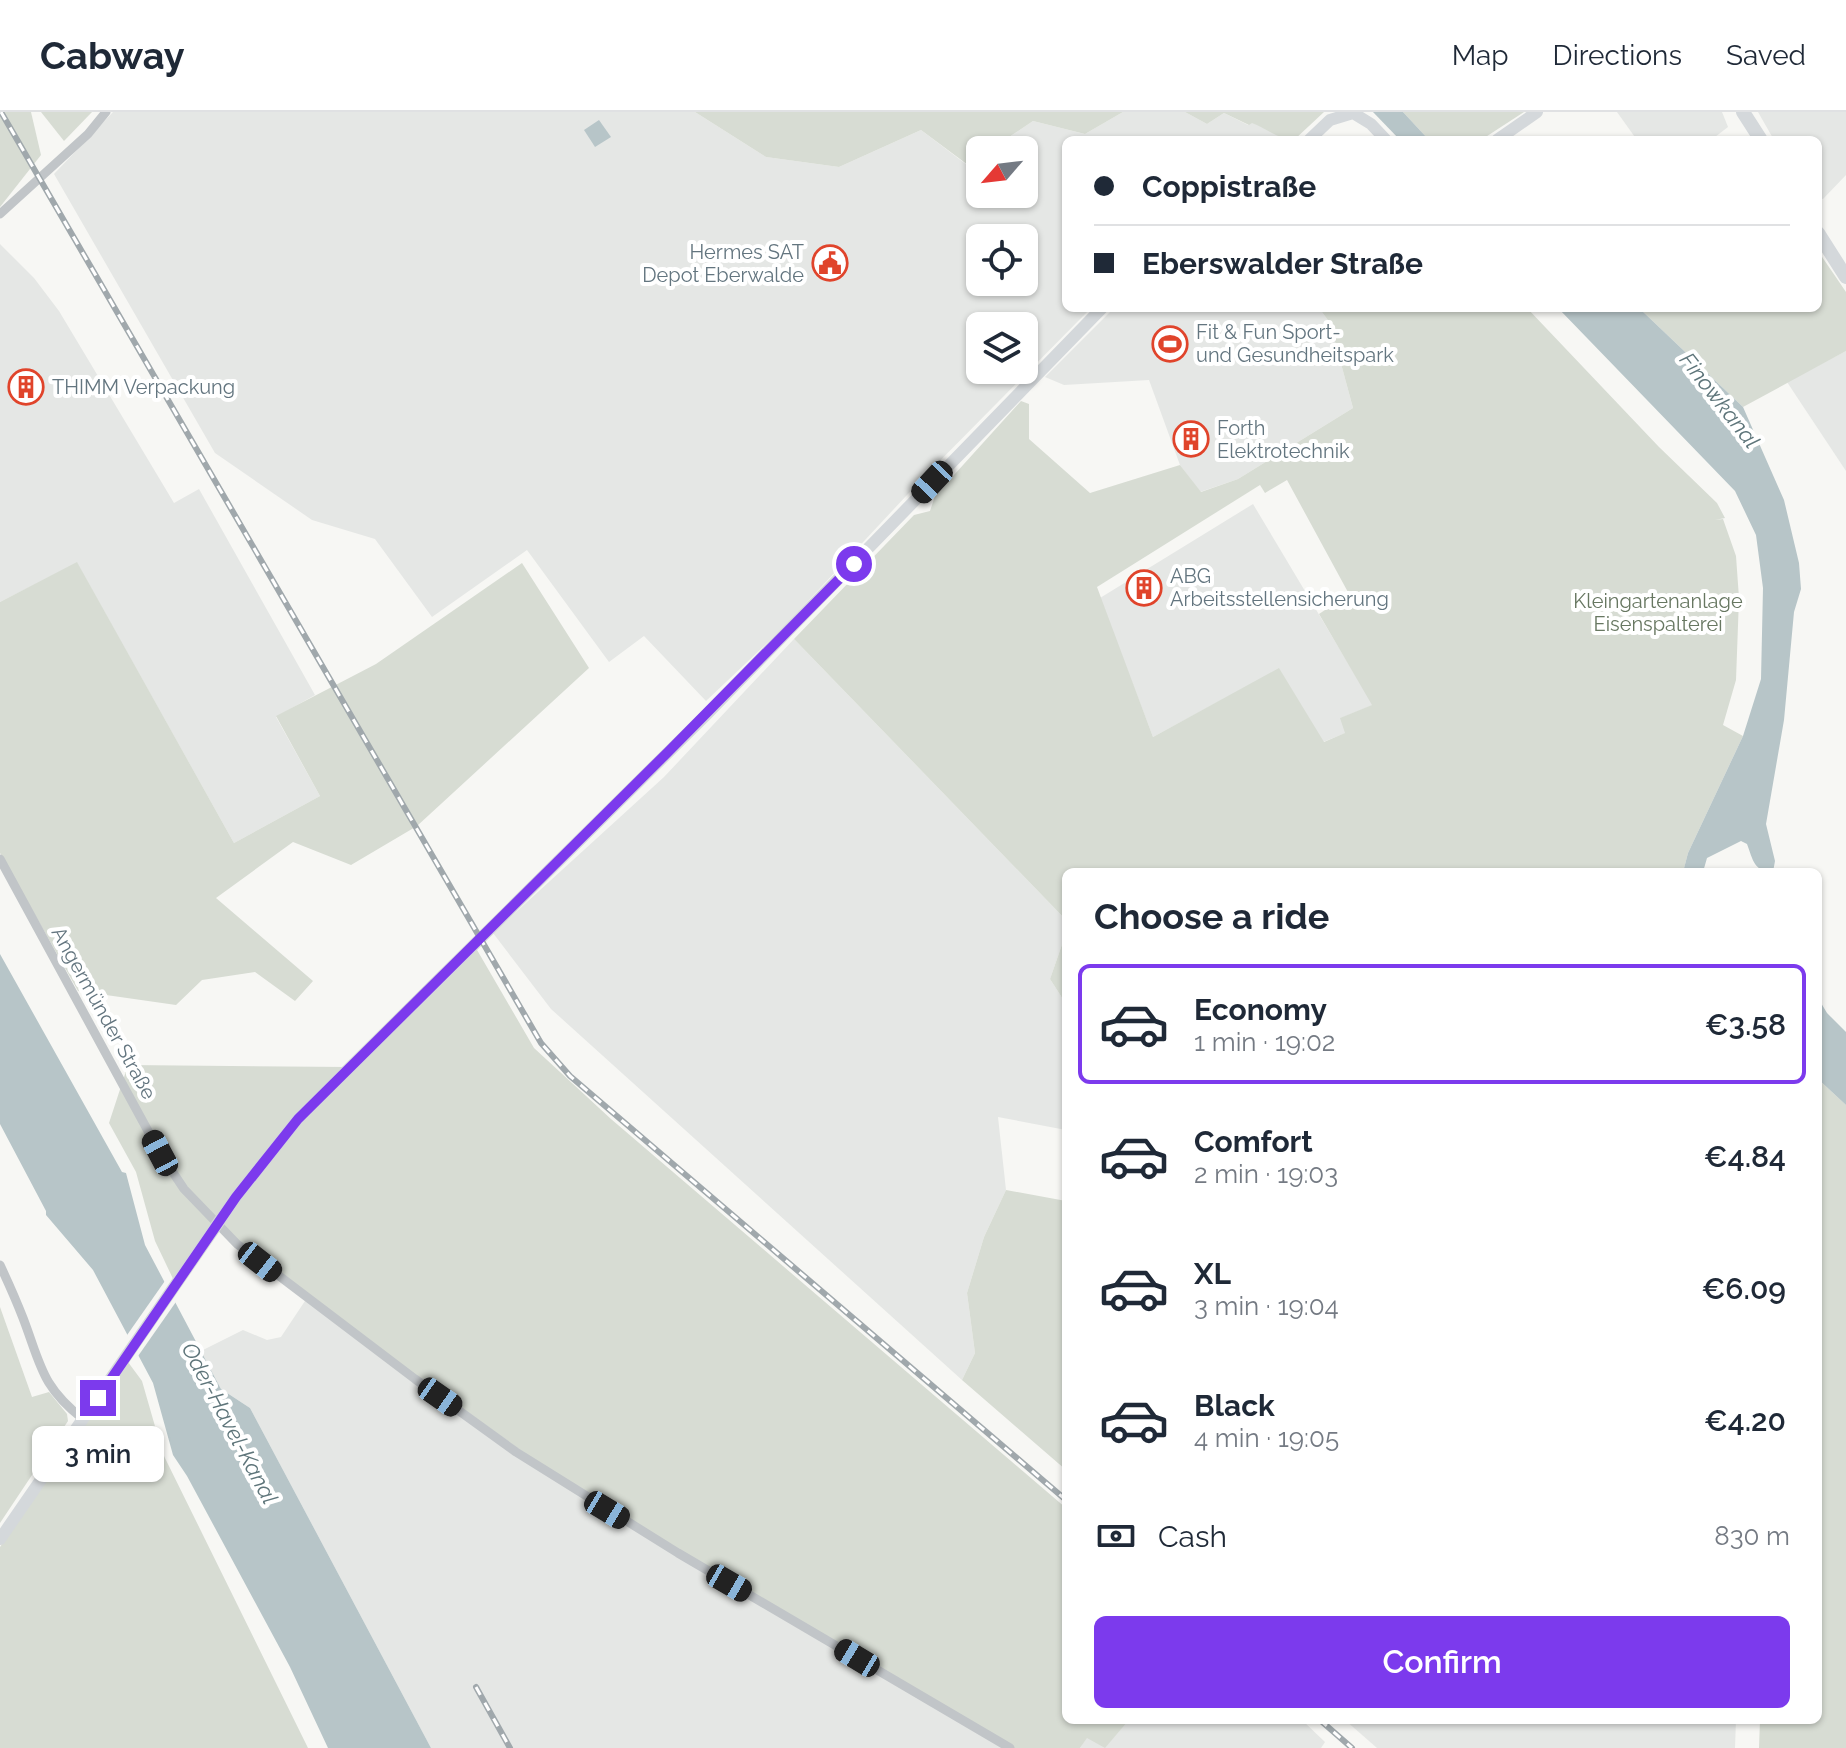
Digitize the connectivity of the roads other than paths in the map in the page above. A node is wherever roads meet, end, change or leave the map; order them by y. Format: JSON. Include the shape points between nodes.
{"nodes":[{"id":1,"x":106,"y":112,"type":"edge"},
{"id":2,"x":1537,"y":112,"type":"edge"},
{"id":3,"x":1743,"y":112,"type":"edge"},
{"id":4,"x":1353,"y":113,"type":"edge"},
{"id":5,"x":1313,"y":136,"type":"edge"},
{"id":6,"x":1382,"y":136,"type":"edge"},
{"id":7,"x":1503,"y":136,"type":"edge"},
{"id":8,"x":1758,"y":136,"type":"edge"},
{"id":9,"x":0,"y":214,"type":"edge"},
{"id":10,"x":1822,"y":239,"type":"edge"},
{"id":11,"x":1846,"y":277,"type":"edge"},
{"id":12,"x":1098,"y":312,"type":"edge"},
{"id":13,"x":0,"y":859,"type":"edge"},
{"id":14,"x":217,"y":1225,"type":"junction"},
{"id":15,"x":0,"y":1265,"type":"edge"},
{"id":16,"x":83,"y":1419,"type":"junction"},
{"id":17,"x":0,"y":1539,"type":"edge"},
{"id":18,"x":1010,"y":1748,"type":"edge"}],
"edges":[{"from":1,"to":9,"type":"street"},
{"from":2,"to":7,"type":"main road"},
{"from":3,"to":8,"type":"main road"},
{"from":4,"to":5,"type":"main road","via":[[1330,120]]},
{"from":4,"to":6,"type":"main road"},
{"from":10,"to":11,"type":"main road"},
{"from":12,"to":14,"type":"main road","via":[[707,714],[315,1100]]},
{"from":13,"to":14,"type":"street","name":"Angermünder Straße","via":[[160,1153]]},
{"from":14,"to":16,"type":"main road"},
{"from":14,"to":18,"type":"street","name":"Angermünder Straße","via":[[516,1452]]},
{"from":15,"to":16,"type":"street","via":[[43,1376]]},
{"from":16,"to":17,"type":"main road"}]}
